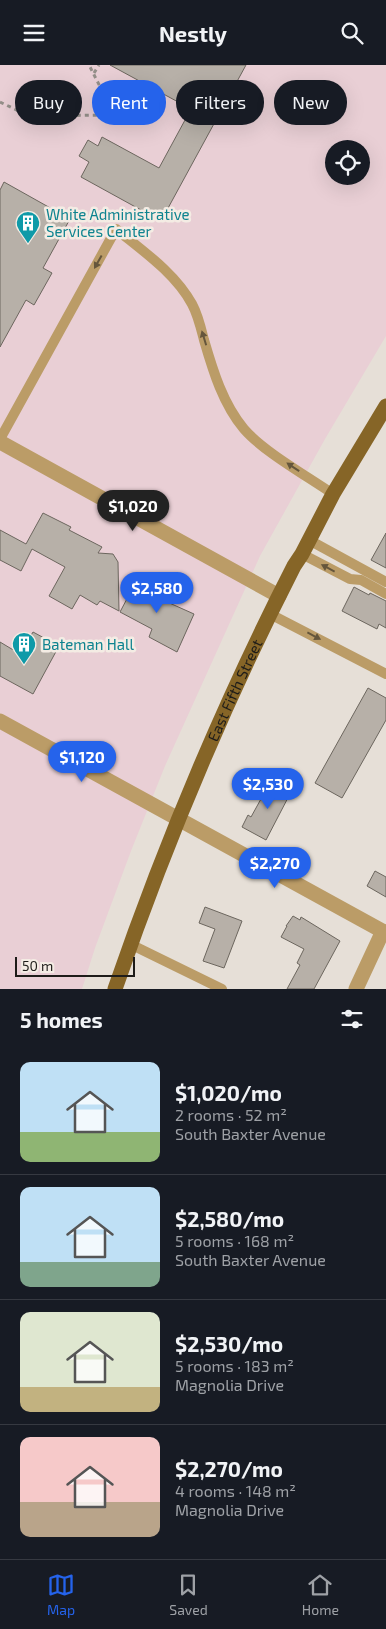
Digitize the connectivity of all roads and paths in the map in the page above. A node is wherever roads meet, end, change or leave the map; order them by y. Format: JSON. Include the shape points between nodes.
{"nodes":[{"id":1,"x":89,"y":65,"type":"edge"},
{"id":2,"x":99,"y":65,"type":"edge"},
{"id":3,"x":94,"y":74,"type":"junction"},
{"id":4,"x":97,"y":80,"type":"edge"},
{"id":5,"x":0,"y":102,"type":"edge"},
{"id":6,"x":92,"y":115,"type":"edge"},
{"id":7,"x":386,"y":406,"type":"edge"},
{"id":8,"x":0,"y":441,"type":"edge"},
{"id":9,"x":333,"y":494,"type":"junction"},
{"id":10,"x":309,"y":540,"type":"junction"},
{"id":11,"x":302,"y":554,"type":"junction"},
{"id":12,"x":350,"y":579,"type":"junction"},
{"id":13,"x":386,"y":582,"type":"edge"},
{"id":14,"x":386,"y":594,"type":"edge"},
{"id":15,"x":279,"y":596,"type":"junction"},
{"id":16,"x":386,"y":600,"type":"edge"},
{"id":17,"x":270,"y":614,"type":"junction"},
{"id":18,"x":386,"y":674,"type":"edge"},
{"id":19,"x":0,"y":721,"type":"edge"},
{"id":20,"x":178,"y":819,"type":"junction"},
{"id":21,"x":385,"y":932,"type":"edge"},
{"id":22,"x":130,"y":944,"type":"junction"},
{"id":23,"x":115,"y":989,"type":"edge"},
{"id":24,"x":222,"y":989,"type":"edge"},
{"id":25,"x":356,"y":989,"type":"edge"}],
"edges":[{"from":1,"to":3,"type":"path"},
{"from":2,"to":3,"type":"path"},
{"from":3,"to":4,"type":"path"},
{"from":5,"to":6,"type":"path","via":[[28,116]]},
{"from":7,"to":9,"type":"main road","name":"East Fifth Street"},
{"from":9,"to":8,"type":"lane","one_way":true,"via":[[264,447],[245,429],[220,388],[192,304],[158,264],[116,229]]},
{"from":8,"to":15,"type":"street"},
{"from":9,"to":10,"type":"main road","name":"East Fifth Street"},
{"from":10,"to":11,"type":"main road","name":"East Fifth Street"},
{"from":10,"to":13,"type":"lane"},
{"from":12,"to":11,"type":"lane","one_way":true},
{"from":11,"to":15,"type":"main road","name":"East Fifth Street"},
{"from":12,"to":14,"type":"lane","via":[[361,580]]},
{"from":12,"to":16,"type":"lane"},
{"from":15,"to":17,"type":"main road","name":"East Fifth Street"},
{"from":17,"to":18,"type":"lane","one_way":true},
{"from":17,"to":20,"type":"main road","name":"East Fifth Street"},
{"from":19,"to":20,"type":"street"},
{"from":20,"to":21,"type":"street"},
{"from":20,"to":22,"type":"main road","name":"East Fifth Street"},
{"from":21,"to":25,"type":"street"},
{"from":22,"to":23,"type":"main road","name":"East Fifth Street"},
{"from":22,"to":24,"type":"lane"}]}
